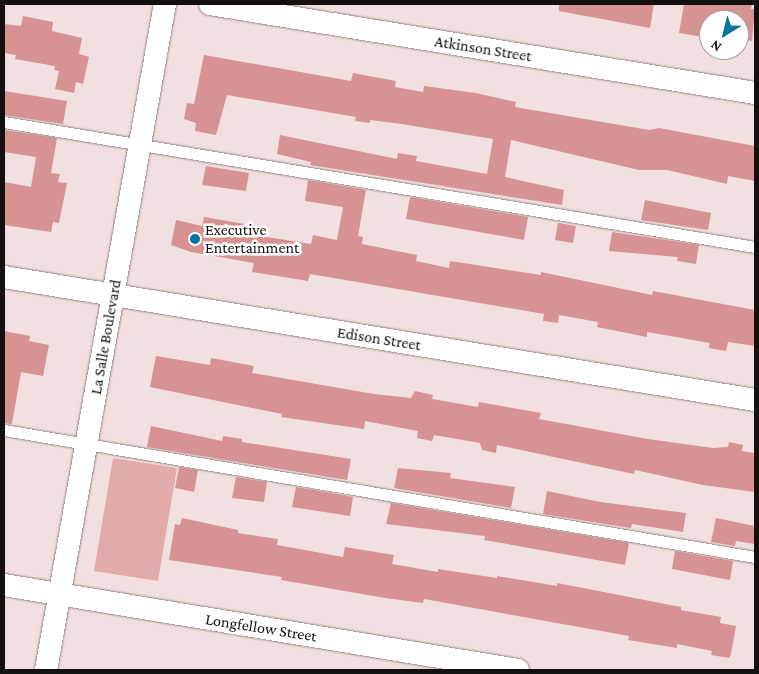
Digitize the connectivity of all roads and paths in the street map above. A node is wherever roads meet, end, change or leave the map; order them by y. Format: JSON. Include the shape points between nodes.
{"nodes":[{"id":1,"x":165,"y":4,"type":"edge"},
{"id":2,"x":210,"y":4,"type":"edge"},
{"id":3,"x":755,"y":94,"type":"edge"},
{"id":4,"x":4,"y":122,"type":"edge"},
{"id":5,"x":140,"y":144,"type":"junction"},
{"id":6,"x":755,"y":248,"type":"edge"},
{"id":7,"x":4,"y":277,"type":"edge"},
{"id":8,"x":113,"y":296,"type":"junction"},
{"id":9,"x":755,"y":400,"type":"edge"},
{"id":10,"x":4,"y":430,"type":"edge"},
{"id":11,"x":87,"y":445,"type":"junction"},
{"id":12,"x":755,"y":557,"type":"edge"},
{"id":13,"x":4,"y":585,"type":"edge"},
{"id":14,"x":59,"y":594,"type":"junction"},
{"id":15,"x":46,"y":670,"type":"edge"},
{"id":16,"x":518,"y":670,"type":"edge"}],
"edges":[{"from":1,"to":5,"type":"street","name":"La Salle Boulevard"},
{"from":2,"to":3,"type":"street","name":"Atkinson Street"},
{"from":4,"to":5,"type":"lane"},
{"from":5,"to":6,"type":"lane"},
{"from":5,"to":8,"type":"street","name":"La Salle Boulevard"},
{"from":7,"to":8,"type":"street","name":"Edison Street"},
{"from":8,"to":9,"type":"street","name":"Edison Street"},
{"from":8,"to":11,"type":"street","name":"La Salle Boulevard"},
{"from":10,"to":11,"type":"lane"},
{"from":11,"to":12,"type":"lane"},
{"from":11,"to":14,"type":"street","name":"La Salle Boulevard"},
{"from":13,"to":14,"type":"street","name":"Longfellow Street"},
{"from":14,"to":15,"type":"street","name":"La Salle Boulevard"},
{"from":14,"to":16,"type":"street","name":"Longfellow Street"}]}
